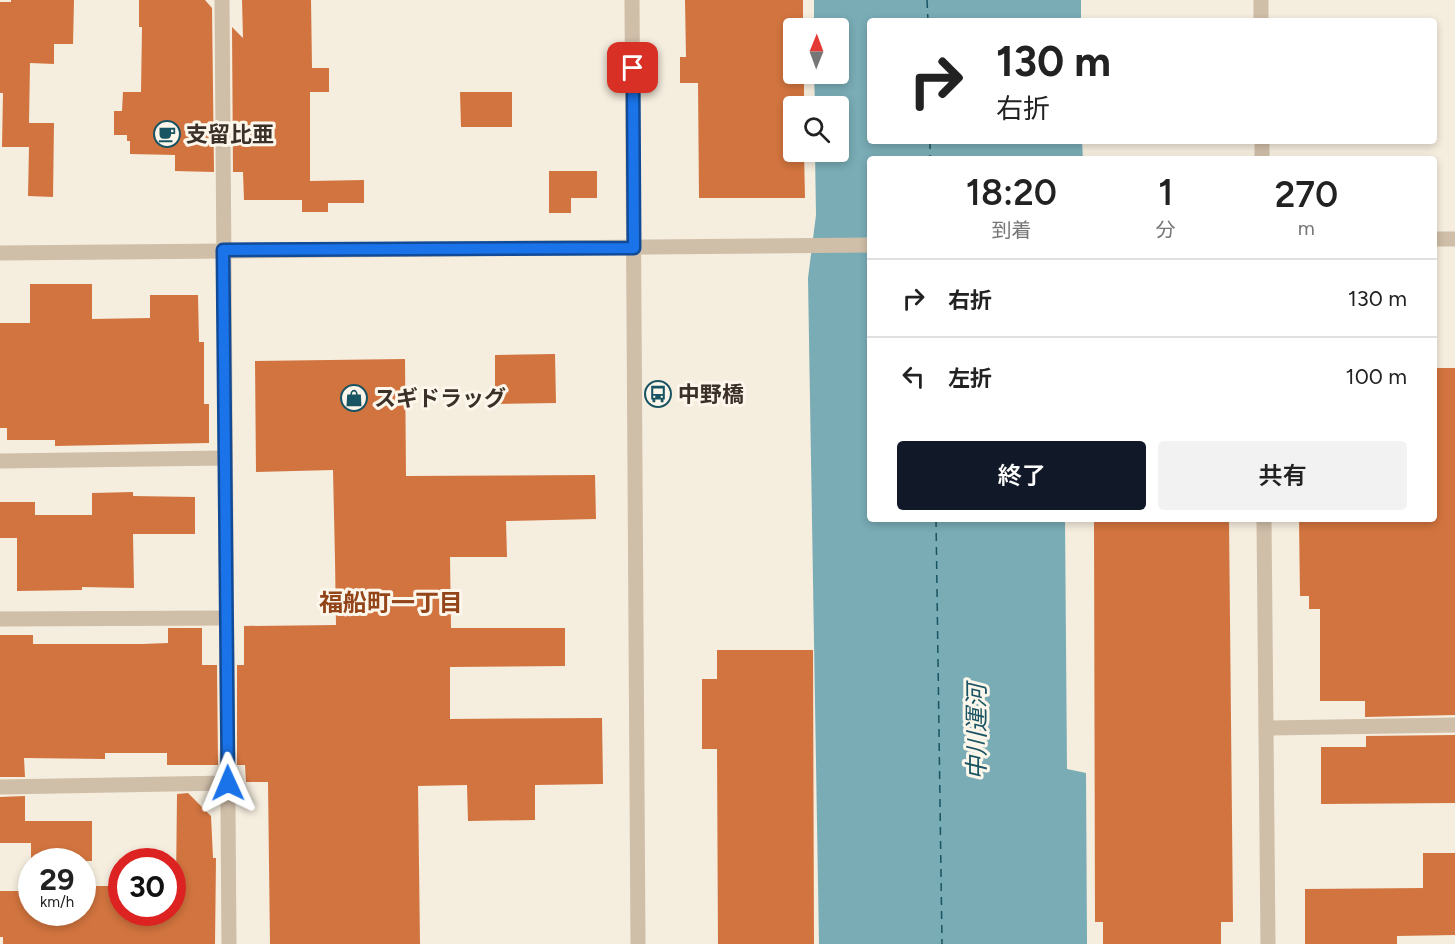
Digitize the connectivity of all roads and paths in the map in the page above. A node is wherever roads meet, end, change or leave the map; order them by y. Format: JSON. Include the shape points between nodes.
{"nodes":[{"id":1,"x":222,"y":0,"type":"edge"},
{"id":2,"x":632,"y":0,"type":"edge"},
{"id":3,"x":1261,"y":0,"type":"edge"},
{"id":4,"x":1261,"y":18,"type":"edge"},
{"id":5,"x":1437,"y":239,"type":"edge"},
{"id":6,"x":1455,"y":239,"type":"edge"},
{"id":7,"x":867,"y":245,"type":"edge"},
{"id":8,"x":634,"y":248,"type":"junction"},
{"id":9,"x":223,"y":250,"type":"junction"},
{"id":10,"x":0,"y":254,"type":"edge"},
{"id":11,"x":225,"y":458,"type":"junction"},
{"id":12,"x":0,"y":461,"type":"edge"},
{"id":13,"x":1264,"y":522,"type":"edge"},
{"id":14,"x":226,"y":618,"type":"junction"},
{"id":15,"x":0,"y":619,"type":"edge"},
{"id":16,"x":1455,"y":725,"type":"edge"},
{"id":17,"x":1266,"y":728,"type":"junction"},
{"id":18,"x":228,"y":783,"type":"junction"},
{"id":19,"x":0,"y":788,"type":"edge"},
{"id":20,"x":229,"y":944,"type":"edge"},
{"id":21,"x":638,"y":944,"type":"edge"},
{"id":22,"x":1268,"y":944,"type":"edge"}],
"edges":[{"from":1,"to":9,"type":"street"},
{"from":2,"to":8,"type":"street"},
{"from":3,"to":4,"type":"street"},
{"from":5,"to":6,"type":"street"},
{"from":7,"to":8,"type":"street"},
{"from":8,"to":9,"type":"street"},
{"from":8,"to":21,"type":"street"},
{"from":9,"to":10,"type":"street"},
{"from":9,"to":11,"type":"street"},
{"from":11,"to":12,"type":"street"},
{"from":11,"to":14,"type":"street"},
{"from":13,"to":17,"type":"street"},
{"from":14,"to":15,"type":"street"},
{"from":14,"to":18,"type":"street"},
{"from":16,"to":17,"type":"street"},
{"from":17,"to":22,"type":"street"},
{"from":18,"to":19,"type":"street"},
{"from":18,"to":20,"type":"street"}]}
